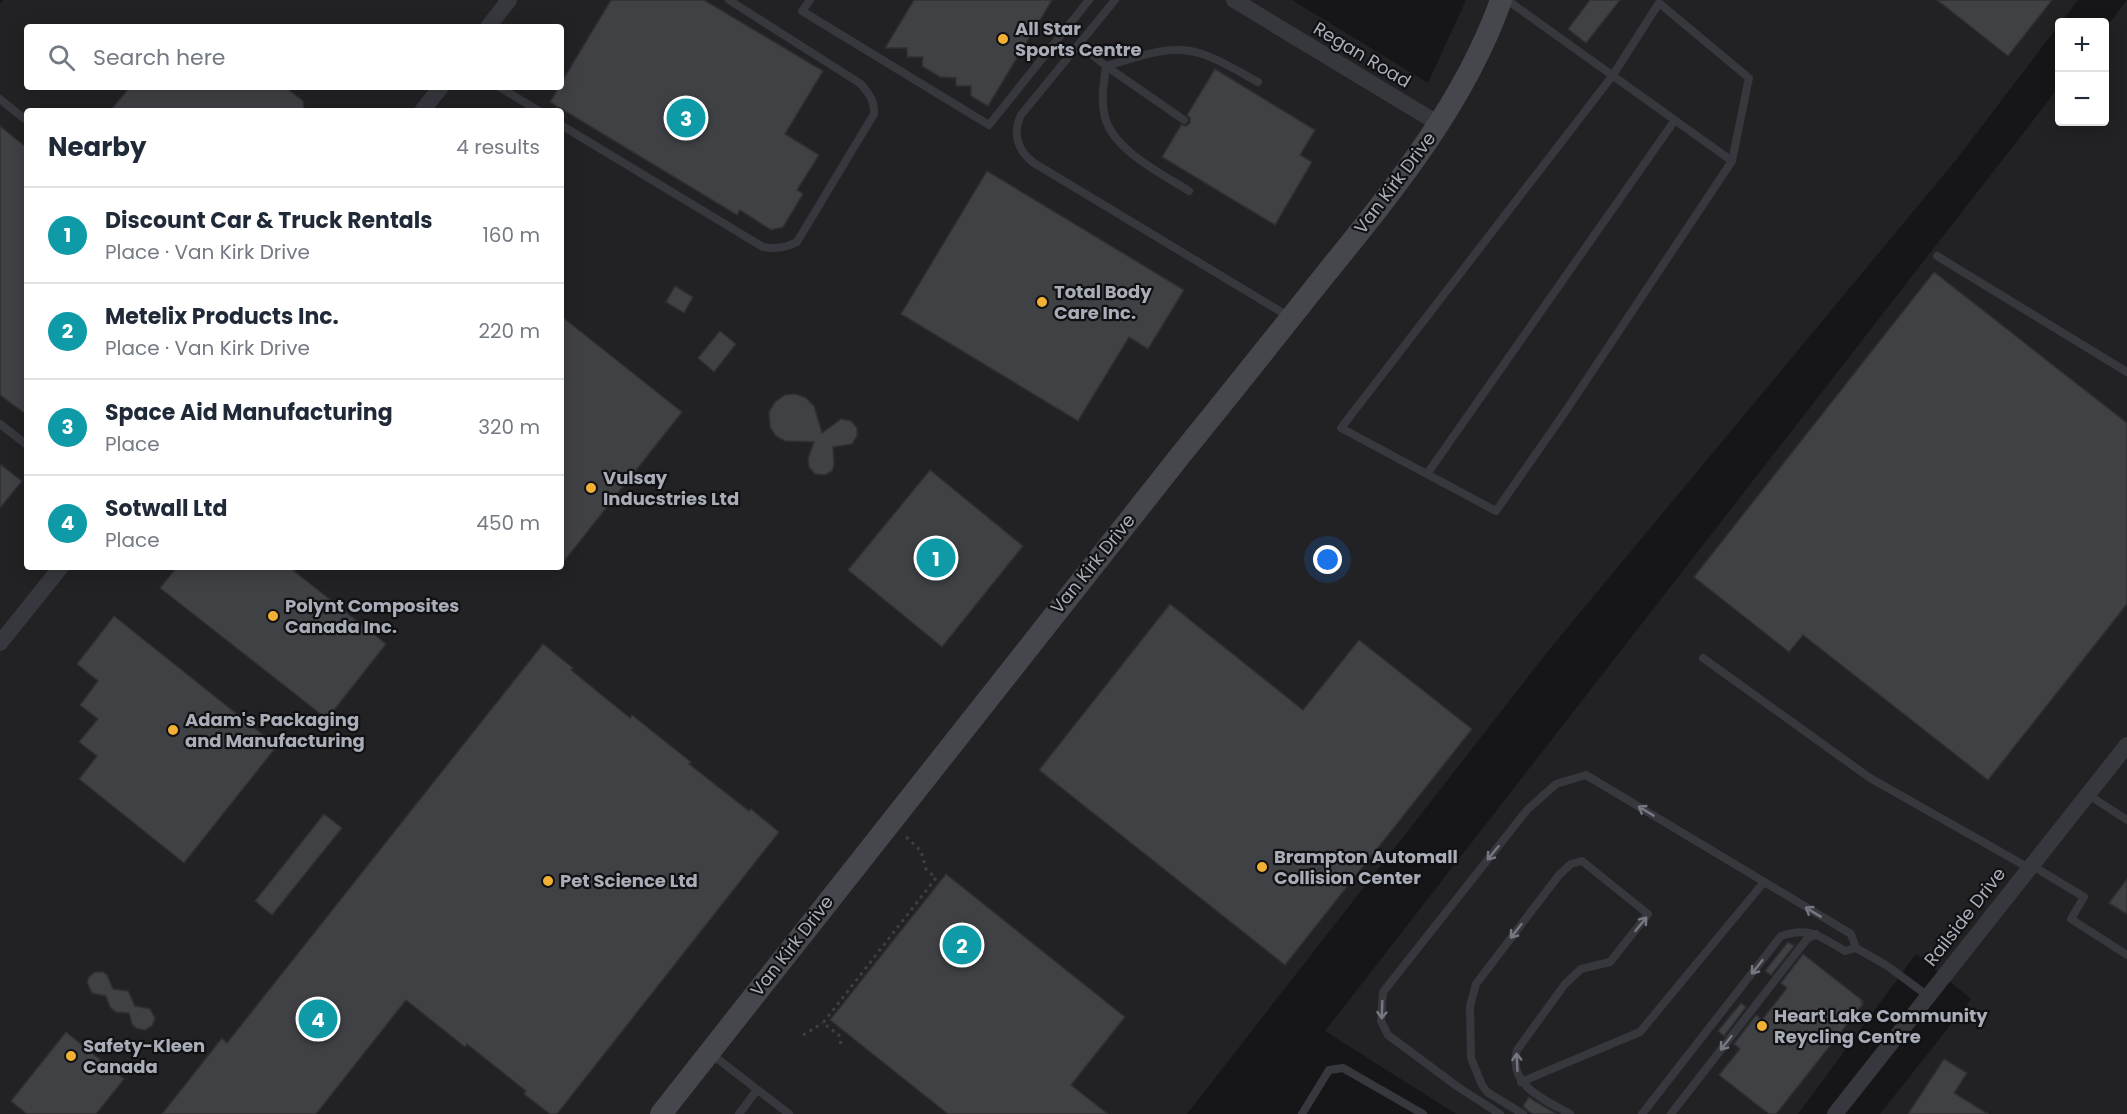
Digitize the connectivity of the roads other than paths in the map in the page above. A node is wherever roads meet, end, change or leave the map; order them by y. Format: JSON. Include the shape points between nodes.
{"nodes":[{"id":1,"x":509,"y":0,"type":"edge"},
{"id":2,"x":729,"y":0,"type":"edge"},
{"id":3,"x":810,"y":0,"type":"edge"},
{"id":4,"x":1089,"y":0,"type":"edge"},
{"id":5,"x":1114,"y":0,"type":"edge"},
{"id":6,"x":1234,"y":0,"type":"edge"},
{"id":7,"x":1501,"y":0,"type":"edge"},
{"id":8,"x":1507,"y":0,"type":"edge"},
{"id":9,"x":490,"y":24,"type":"edge"},
{"id":10,"x":1079,"y":44,"type":"junction"},
{"id":11,"x":1106,"y":66,"type":"junction"},
{"id":12,"x":1613,"y":75,"type":"junction"},
{"id":13,"x":1258,"y":82,"type":"dead end"},
{"id":14,"x":439,"y":90,"type":"edge"},
{"id":15,"x":504,"y":90,"type":"edge"},
{"id":16,"x":0,"y":99,"type":"edge"},
{"id":17,"x":424,"y":108,"type":"edge"},
{"id":18,"x":533,"y":108,"type":"edge"},
{"id":19,"x":24,"y":119,"type":"edge"},
{"id":20,"x":1184,"y":120,"type":"dead end"},
{"id":21,"x":1676,"y":120,"type":"junction"},
{"id":22,"x":1439,"y":124,"type":"junction"},
{"id":23,"x":564,"y":127,"type":"edge"},
{"id":24,"x":1732,"y":161,"type":"junction"},
{"id":25,"x":1189,"y":191,"type":"dead end"},
{"id":26,"x":1937,"y":256,"type":"dead end"},
{"id":27,"x":1290,"y":318,"type":"junction"},
{"id":28,"x":2127,"y":372,"type":"edge"},
{"id":29,"x":0,"y":424,"type":"edge"},
{"id":30,"x":24,"y":444,"type":"edge"},
{"id":31,"x":1427,"y":474,"type":"junction"},
{"id":32,"x":59,"y":570,"type":"edge"},
{"id":33,"x":0,"y":643,"type":"edge"},
{"id":34,"x":1703,"y":658,"type":"dead end"},
{"id":35,"x":2127,"y":745,"type":"edge"},
{"id":36,"x":2087,"y":794,"type":"junction"},
{"id":37,"x":2127,"y":820,"type":"edge"},
{"id":38,"x":2030,"y":866,"type":"junction"},
{"id":39,"x":1764,"y":882,"type":"junction"},
{"id":40,"x":1816,"y":934,"type":"junction"},
{"id":41,"x":1856,"y":948,"type":"junction"},
{"id":42,"x":2127,"y":955,"type":"edge"},
{"id":43,"x":1928,"y":996,"type":"junction"},
{"id":44,"x":710,"y":1052,"type":"junction"},
{"id":45,"x":1521,"y":1082,"type":"junction"},
{"id":46,"x":757,"y":1090,"type":"junction"},
{"id":47,"x":661,"y":1114,"type":"edge"},
{"id":48,"x":739,"y":1114,"type":"edge"},
{"id":49,"x":789,"y":1114,"type":"edge"},
{"id":50,"x":1302,"y":1114,"type":"edge"},
{"id":51,"x":1424,"y":1114,"type":"edge"},
{"id":52,"x":1500,"y":1114,"type":"edge"},
{"id":53,"x":1523,"y":1114,"type":"edge"},
{"id":54,"x":1570,"y":1114,"type":"edge"},
{"id":55,"x":1642,"y":1114,"type":"edge"},
{"id":56,"x":1671,"y":1114,"type":"edge"},
{"id":57,"x":1835,"y":1114,"type":"edge"}],
"edges":[{"from":1,"to":9,"type":"street"},
{"from":2,"to":23,"type":"lane","via":[[861,84],[874,104],[873,114],[797,242],[780,248],[763,247]]},
{"from":3,"to":4,"type":"lane","via":[[802,11],[989,125]]},
{"from":5,"to":10,"type":"lane"},
{"from":6,"to":22,"type":"street","name":"Regan Road"},
{"from":7,"to":22,"type":"street","name":"Van Kirk Drive","via":[[1461,89]]},
{"from":8,"to":12,"type":"lane"},
{"from":10,"to":11,"type":"lane"},
{"from":10,"to":27,"type":"lane","via":[[1021,115],[1017,136],[1025,156]]},
{"from":11,"to":13,"type":"lane","via":[[1158,53],[1188,51],[1219,61]]},
{"from":11,"to":20,"type":"lane"},
{"from":11,"to":25,"type":"lane","via":[[1103,111],[1110,131],[1127,150]]},
{"from":12,"to":21,"type":"lane"},
{"from":12,"to":24,"type":"lane","via":[[1659,3],[1749,78]]},
{"from":12,"to":31,"type":"lane","via":[[1341,428]]},
{"from":14,"to":17,"type":"street"},
{"from":15,"to":18,"type":"lane"},
{"from":16,"to":19,"type":"lane"},
{"from":21,"to":24,"type":"lane"},
{"from":21,"to":31,"type":"lane"},
{"from":22,"to":27,"type":"street","name":"Van Kirk Drive","via":[[1365,226]]},
{"from":24,"to":31,"type":"lane","via":[[1496,511]]},
{"from":26,"to":28,"type":"lane"},
{"from":27,"to":44,"type":"street","name":"Van Kirk Drive"},
{"from":29,"to":30,"type":"lane"},
{"from":32,"to":33,"type":"street"},
{"from":34,"to":38,"type":"lane","via":[[1860,771]]},
{"from":35,"to":36,"type":"street","name":"Railside Drive"},
{"from":36,"to":37,"type":"lane"},
{"from":36,"to":38,"type":"street","name":"Railside Drive"},
{"from":38,"to":42,"type":"lane","via":[[2084,897],[2071,919]]},
{"from":38,"to":43,"type":"street","name":"Railside Drive"},
{"from":41,"to":39,"type":"lane","one_way":true,"via":[[1851,934]]},
{"from":39,"to":45,"type":"lane","via":[[1640,1032]]},
{"from":39,"to":52,"type":"lane","one_way":true,"via":[[1586,775],[1557,784],[1527,810],[1383,992],[1382,1021],[1389,1035]]},
{"from":40,"to":41,"type":"lane","via":[[1845,951]]},
{"from":40,"to":55,"type":"lane","one_way":true,"via":[[1803,931],[1781,936]]},
{"from":40,"to":56,"type":"lane","one_way":true,"via":[[1807,939]]},
{"from":41,"to":43,"type":"lane"},
{"from":43,"to":57,"type":"street","name":"Railside Drive"},
{"from":44,"to":46,"type":"lane"},
{"from":44,"to":47,"type":"street","name":"Van Kirk Drive"},
{"from":45,"to":53,"type":"lane","one_way":true,"via":[[1515,1067],[1517,1050],[1565,984],[1581,969],[1610,962],[1648,914],[1581,861],[1559,875],[1490,965],[1476,984],[1470,1006],[1471,1058],[1482,1085]]},
{"from":45,"to":54,"type":"lane"},
{"from":46,"to":48,"type":"lane"},
{"from":46,"to":49,"type":"lane"},
{"from":50,"to":51,"type":"lane","via":[[1329,1070],[1342,1068]]}]}
